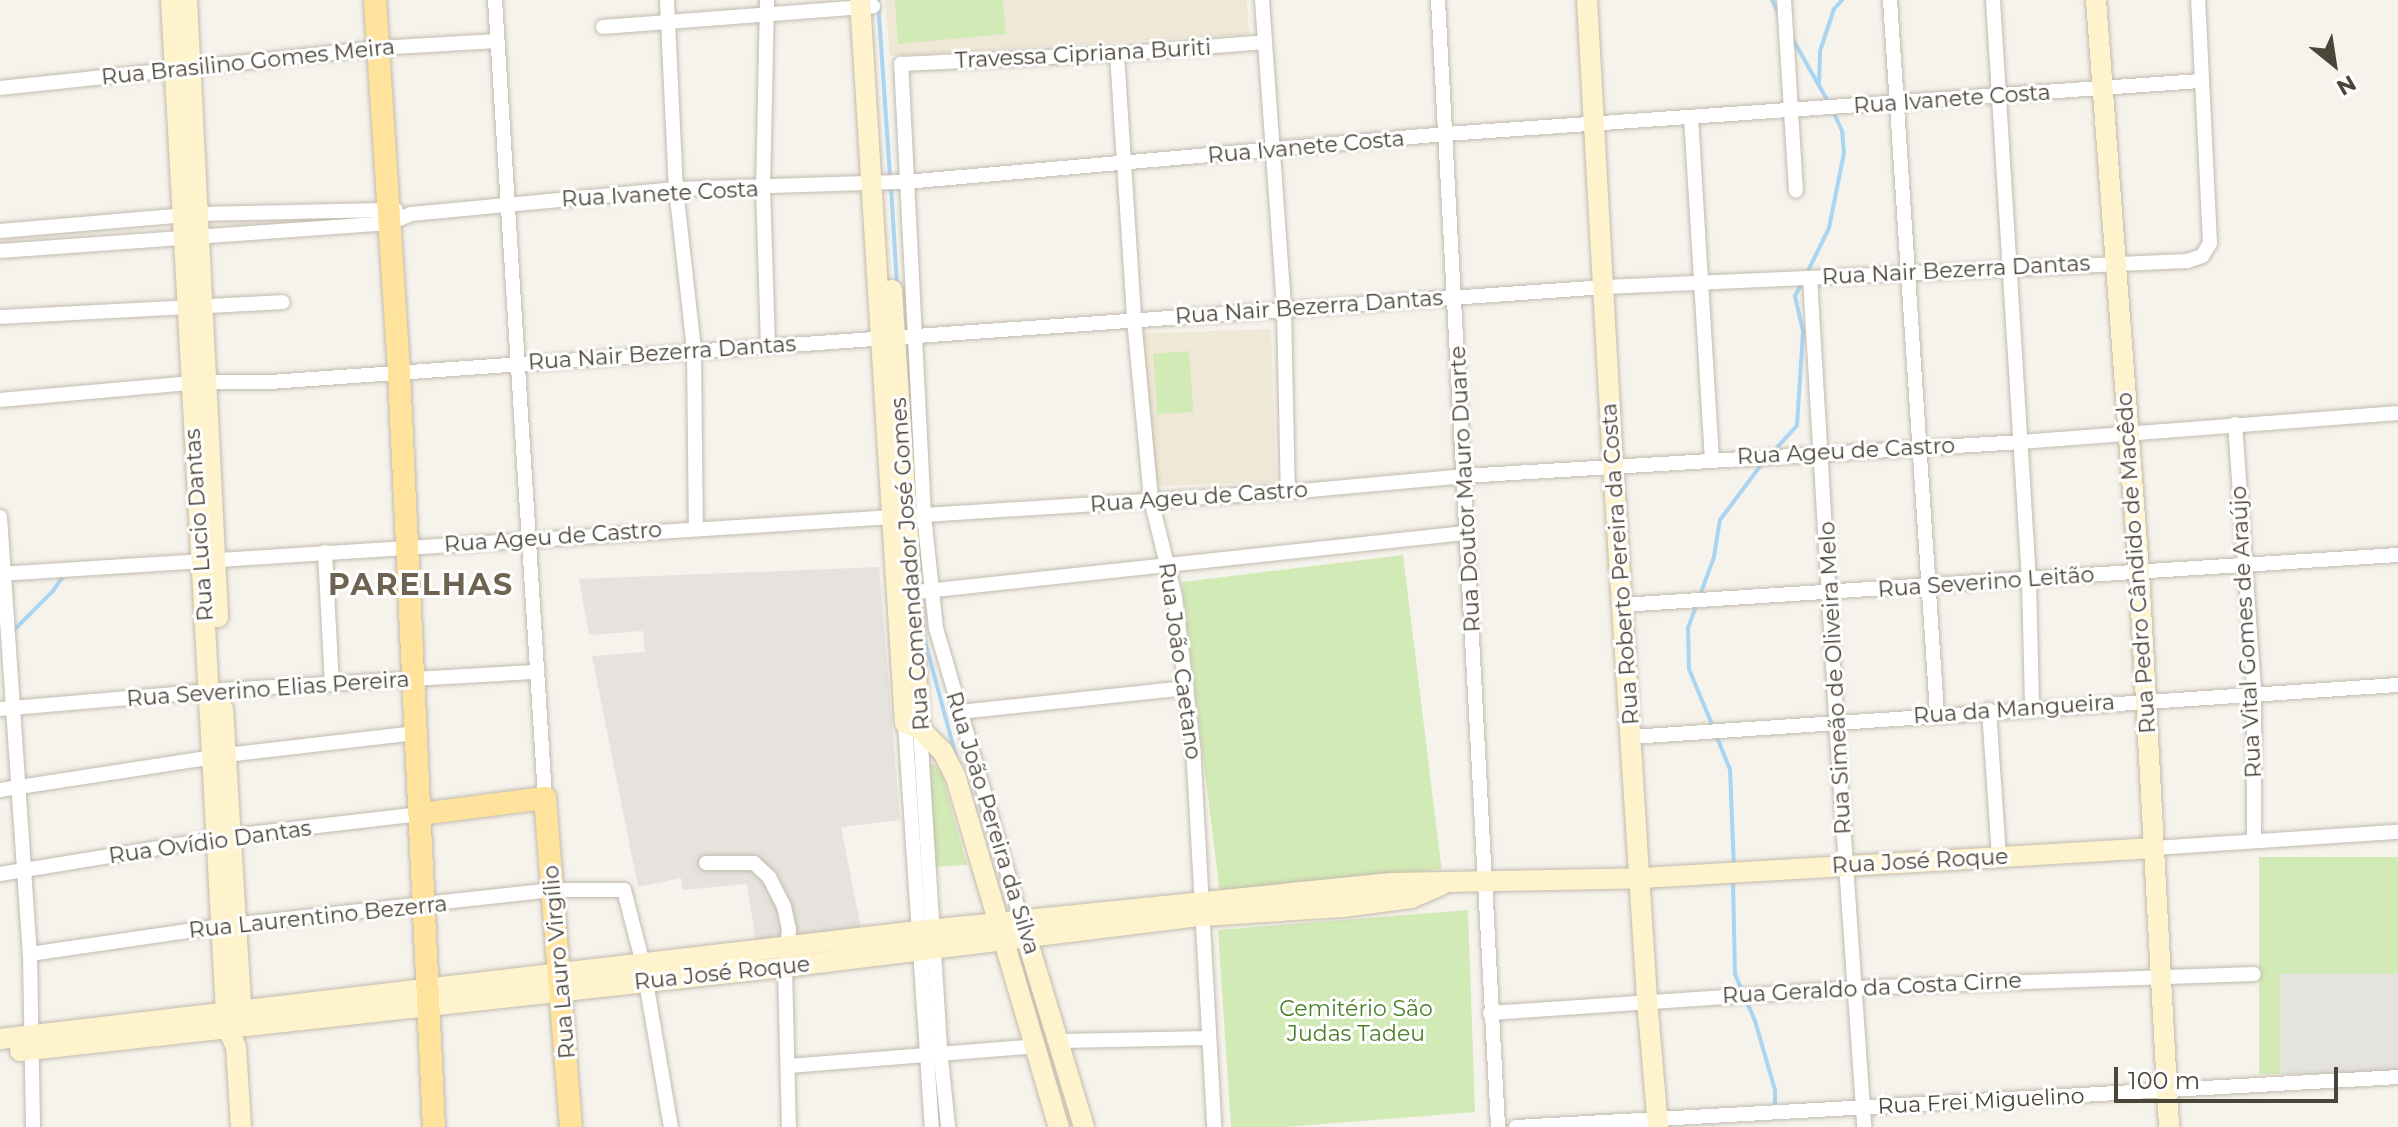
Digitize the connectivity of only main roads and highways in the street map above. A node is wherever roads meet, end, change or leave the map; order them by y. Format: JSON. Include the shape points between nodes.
{"nodes":[{"id":1,"x":375,"y":0,"type":"edge"},
{"id":2,"x":421,"y":814,"type":"junction"},
{"id":3,"x":434,"y":1127,"type":"edge"},
{"id":4,"x":571,"y":1127,"type":"edge"}],
"edges":[{"from":1,"to":2,"type":"main road","via":[[397,215],[406,547]]},
{"from":2,"to":3,"type":"main road"},
{"from":2,"to":4,"type":"main road","name":"Rua Lauro Virgílio","via":[[545,798]]}]}
